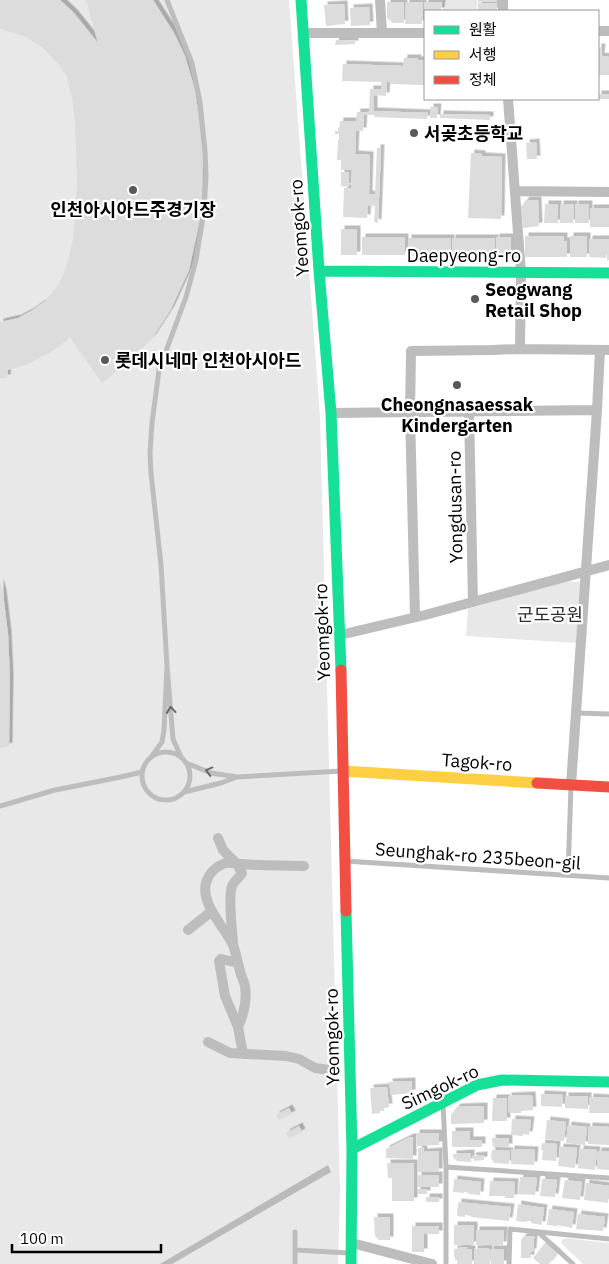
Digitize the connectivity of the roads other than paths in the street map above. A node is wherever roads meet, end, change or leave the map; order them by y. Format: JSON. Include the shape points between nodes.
{"nodes":[{"id":1,"x":167,"y":0,"type":"edge"},
{"id":2,"x":301,"y":0,"type":"edge"},
{"id":3,"x":380,"y":0,"type":"edge"},
{"id":4,"x":303,"y":33,"type":"junction"},
{"id":5,"x":382,"y":33,"type":"junction"},
{"id":6,"x":424,"y":33,"type":"edge"},
{"id":7,"x":508,"y":100,"type":"edge"},
{"id":8,"x":515,"y":191,"type":"junction"},
{"id":9,"x":609,"y":192,"type":"edge"},
{"id":10,"x":319,"y":271,"type":"junction"},
{"id":11,"x":521,"y":273,"type":"junction"},
{"id":12,"x":609,"y":273,"type":"edge"},
{"id":13,"x":520,"y":349,"type":"junction"},
{"id":14,"x":604,"y":350,"type":"edge"},
{"id":15,"x":597,"y":410,"type":"junction"},
{"id":16,"x":410,"y":412,"type":"junction"},
{"id":17,"x":469,"y":412,"type":"junction"},
{"id":18,"x":331,"y":413,"type":"junction"},
{"id":19,"x":609,"y":565,"type":"edge"},
{"id":20,"x":586,"y":571,"type":"junction"},
{"id":21,"x":473,"y":602,"type":"junction"},
{"id":22,"x":415,"y":617,"type":"junction"},
{"id":23,"x":340,"y":635,"type":"junction"},
{"id":24,"x":167,"y":666,"type":"junction"},
{"id":25,"x":576,"y":713,"type":"junction"},
{"id":26,"x":609,"y":714,"type":"edge"},
{"id":27,"x":151,"y":757,"type":"junction"},
{"id":28,"x":181,"y":757,"type":"junction"},
{"id":29,"x":186,"y":763,"type":"junction"},
{"id":30,"x":343,"y":771,"type":"junction"},
{"id":31,"x":142,"y":772,"type":"junction"},
{"id":32,"x":237,"y":777,"type":"junction"},
{"id":33,"x":571,"y":785,"type":"junction"},
{"id":34,"x":609,"y":787,"type":"edge"},
{"id":35,"x":184,"y":792,"type":"junction"},
{"id":36,"x":0,"y":806,"type":"edge"},
{"id":37,"x":218,"y":838,"type":"dead end"},
{"id":38,"x":345,"y":861,"type":"junction"},
{"id":39,"x":236,"y":863,"type":"junction"},
{"id":40,"x":304,"y":866,"type":"dead end"},
{"id":41,"x":568,"y":875,"type":"junction"},
{"id":42,"x":609,"y":878,"type":"edge"},
{"id":43,"x":212,"y":911,"type":"junction"},
{"id":44,"x":188,"y":930,"type":"dead end"},
{"id":45,"x":233,"y":946,"type":"junction"},
{"id":46,"x":238,"y":963,"type":"junction"},
{"id":47,"x":238,"y":1027,"type":"junction"},
{"id":48,"x":208,"y":1042,"type":"dead end"},
{"id":49,"x":244,"y":1054,"type":"junction"},
{"id":50,"x":335,"y":1071,"type":"dead end"},
{"id":51,"x":609,"y":1082,"type":"edge"},
{"id":52,"x":443,"y":1104,"type":"junction"},
{"id":53,"x":352,"y":1149,"type":"junction"},
{"id":54,"x":446,"y":1167,"type":"junction"},
{"id":55,"x":609,"y":1178,"type":"edge"},
{"id":56,"x":295,"y":1232,"type":"dead end"},
{"id":57,"x":538,"y":1232,"type":"junction"},
{"id":58,"x":609,"y":1239,"type":"edge"},
{"id":59,"x":295,"y":1250,"type":"junction"},
{"id":60,"x":351,"y":1253,"type":"edge"},
{"id":61,"x":294,"y":1264,"type":"edge"},
{"id":62,"x":432,"y":1264,"type":"edge"},
{"id":63,"x":446,"y":1264,"type":"edge"},
{"id":64,"x":509,"y":1264,"type":"edge"},
{"id":65,"x":573,"y":1264,"type":"edge"}],
"edges":[{"from":1,"to":24,"type":"lane","via":[[192,63],[200,102],[206,175],[196,260],[159,370],[152,423],[151,473]]},
{"from":2,"to":4,"type":"main road","name":"Yeomgok-ro"},
{"from":3,"to":5,"type":"street"},
{"from":4,"to":5,"type":"street"},
{"from":4,"to":10,"type":"main road","name":"Yeomgok-ro"},
{"from":5,"to":6,"type":"street"},
{"from":7,"to":8,"type":"street"},
{"from":8,"to":9,"type":"street"},
{"from":8,"to":11,"type":"street"},
{"from":10,"to":11,"type":"main road","name":"Daepyeong-ro"},
{"from":10,"to":18,"type":"main road","name":"Yeomgok-ro"},
{"from":11,"to":12,"type":"main road","name":"Daepyeong-ro"},
{"from":11,"to":13,"type":"street"},
{"from":13,"to":14,"type":"street"},
{"from":13,"to":16,"type":"street","via":[[410,351]]},
{"from":14,"to":15,"type":"street"},
{"from":15,"to":17,"type":"street"},
{"from":15,"to":20,"type":"street"},
{"from":16,"to":17,"type":"street"},
{"from":16,"to":18,"type":"street"},
{"from":16,"to":22,"type":"street"},
{"from":17,"to":21,"type":"street","name":"Yongdusan-ro"},
{"from":18,"to":23,"type":"main road","name":"Yeomgok-ro"},
{"from":19,"to":20,"type":"street"},
{"from":20,"to":21,"type":"street"},
{"from":20,"to":25,"type":"street"},
{"from":21,"to":22,"type":"street"},
{"from":22,"to":23,"type":"street"},
{"from":23,"to":30,"type":"main road","name":"Yeomgok-ro"},
{"from":24,"to":27,"type":"lane","via":[[162,742]]},
{"from":28,"to":24,"type":"lane","one_way":true,"via":[[173,739]]},
{"from":25,"to":26,"type":"lane"},
{"from":25,"to":33,"type":"street"},
{"from":27,"to":28,"type":"lane","via":[[167,752]]},
{"from":27,"to":31,"type":"lane"},
{"from":28,"to":29,"type":"lane"},
{"from":32,"to":29,"type":"lane","one_way":true,"via":[[212,773]]},
{"from":29,"to":35,"type":"lane","via":[[190,778]]},
{"from":30,"to":32,"type":"lane"},
{"from":30,"to":33,"type":"main road","name":"Tagok-ro"},
{"from":30,"to":38,"type":"main road","name":"Yeomgok-ro"},
{"from":31,"to":35,"type":"lane","via":[[144,787],[156,798],[171,800]]},
{"from":31,"to":36,"type":"lane","via":[[55,790]]},
{"from":32,"to":35,"type":"lane"},
{"from":33,"to":34,"type":"main road","name":"Tagok-ro"},
{"from":33,"to":41,"type":"lane"},
{"from":37,"to":39,"type":"street","via":[[223,850]]},
{"from":38,"to":41,"type":"lane","name":"Seunghak-ro 235beon-gil"},
{"from":38,"to":53,"type":"main road","name":"Yeomgok-ro"},
{"from":39,"to":40,"type":"street"},
{"from":39,"to":43,"type":"street","via":[[223,864],[208,876],[205,890]]},
{"from":39,"to":45,"type":"street","via":[[242,874],[231,887]]},
{"from":41,"to":42,"type":"lane","name":"Seunghak-ro 235beon-gil"},
{"from":43,"to":44,"type":"street"},
{"from":43,"to":45,"type":"street"},
{"from":45,"to":46,"type":"street"},
{"from":46,"to":47,"type":"street","via":[[245,984],[245,1005]]},
{"from":46,"to":47,"type":"street","via":[[221,959],[219,962],[225,996]]},
{"from":47,"to":49,"type":"street"},
{"from":48,"to":49,"type":"street","via":[[230,1053]]},
{"from":49,"to":50,"type":"street","via":[[286,1056],[315,1068]]},
{"from":51,"to":52,"type":"main road","name":"Simgok-ro","via":[[502,1080],[477,1085]]},
{"from":52,"to":53,"type":"main road","name":"Simgok-ro"},
{"from":52,"to":54,"type":"lane"},
{"from":53,"to":60,"type":"main road","name":"Yeomgok-ro"},
{"from":54,"to":55,"type":"lane"},
{"from":54,"to":63,"type":"lane"},
{"from":56,"to":59,"type":"lane"},
{"from":57,"to":58,"type":"lane"},
{"from":57,"to":64,"type":"lane","via":[[510,1229]]},
{"from":57,"to":65,"type":"lane"},
{"from":59,"to":60,"type":"lane"},
{"from":59,"to":61,"type":"lane"},
{"from":60,"to":62,"type":"street"}]}
